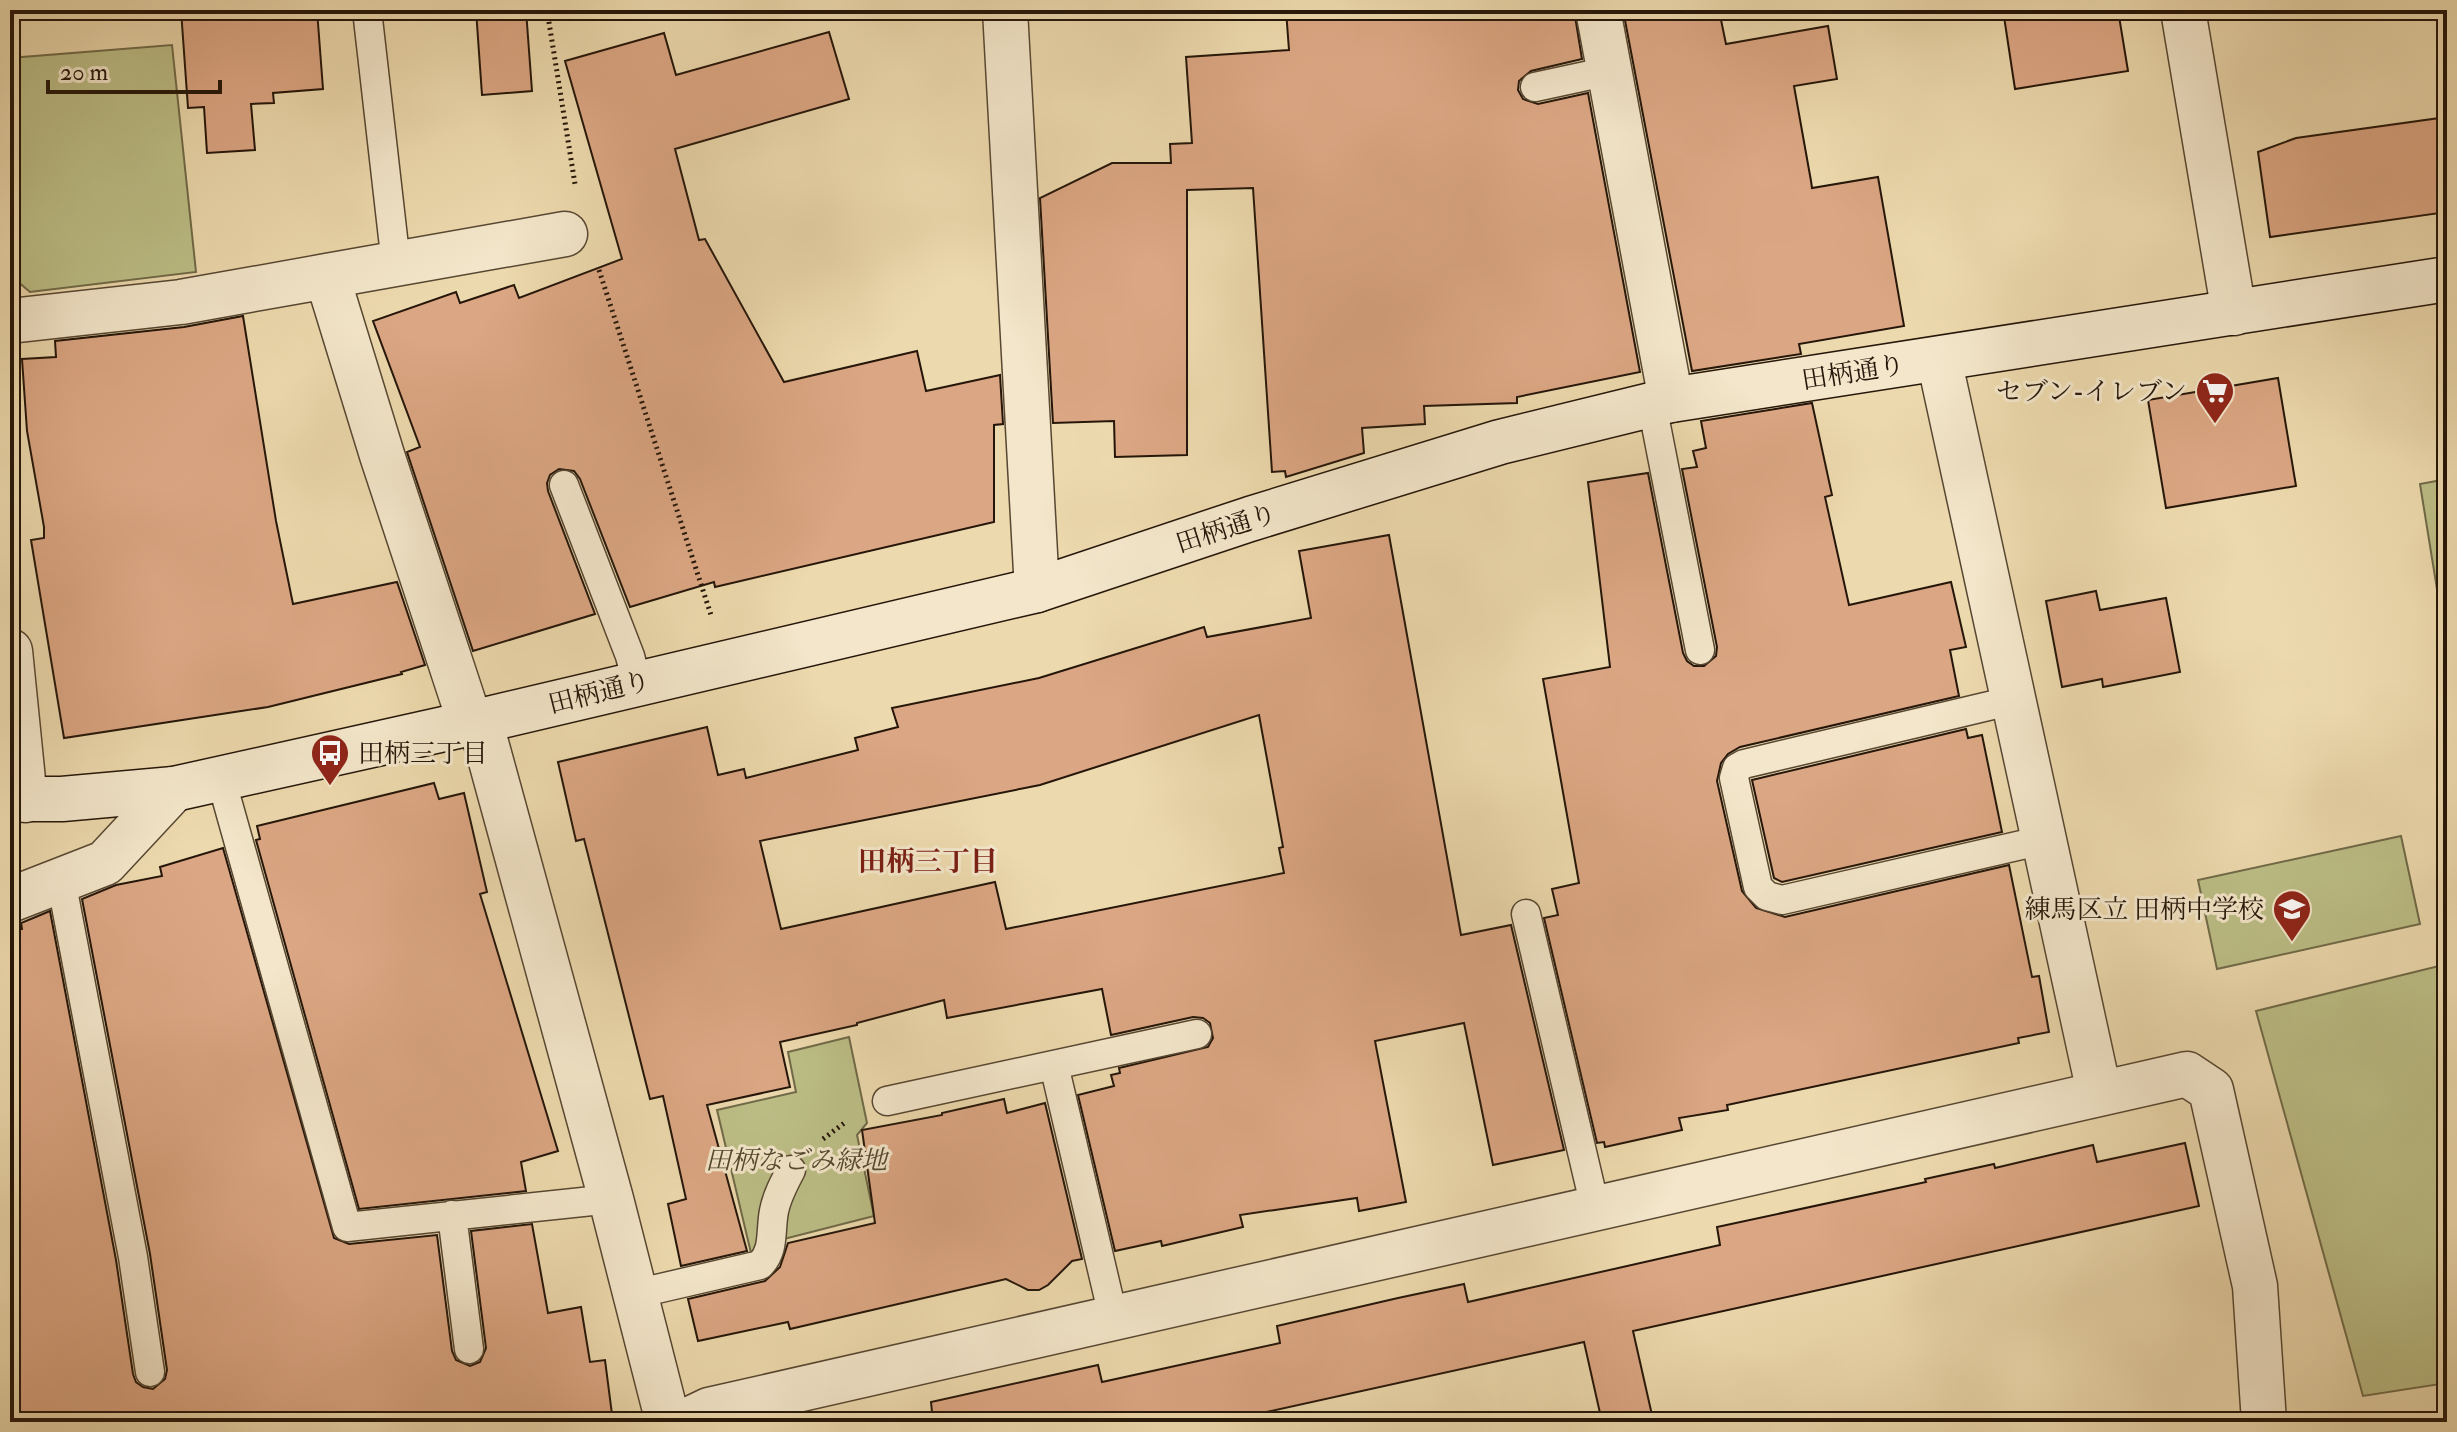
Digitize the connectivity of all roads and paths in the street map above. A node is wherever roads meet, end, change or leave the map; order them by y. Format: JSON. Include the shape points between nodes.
{"nodes":[{"id":1,"x":367,"y":10,"type":"edge"},
{"id":2,"x":547,"y":10,"type":"edge"},
{"id":3,"x":1005,"y":10,"type":"edge"},
{"id":4,"x":1598,"y":10,"type":"edge"},
{"id":5,"x":2183,"y":10,"type":"edge"},
{"id":6,"x":1609,"y":71,"type":"junction"},
{"id":7,"x":1535,"y":87,"type":"dead end"},
{"id":8,"x":576,"y":188,"type":"dead end"},
{"id":9,"x":565,"y":234,"type":"dead end"},
{"id":10,"x":396,"y":264,"type":"junction"},
{"id":11,"x":598,"y":268,"type":"dead end"},
{"id":12,"x":327,"y":276,"type":"junction"},
{"id":13,"x":2447,"y":279,"type":"edge"},
{"id":14,"x":2234,"y":313,"type":"junction"},
{"id":15,"x":10,"y":321,"type":"edge"},
{"id":16,"x":1939,"y":359,"type":"junction"},
{"id":17,"x":1662,"y":402,"type":"junction"},
{"id":18,"x":564,"y":485,"type":"dead end"},
{"id":19,"x":1037,"y":590,"type":"junction"},
{"id":20,"x":1700,"y":650,"type":"dead end"},
{"id":21,"x":10,"y":651,"type":"edge"},
{"id":22,"x":727,"y":661,"type":"junction"},
{"id":23,"x":637,"y":683,"type":"junction"},
{"id":24,"x":2014,"y":700,"type":"junction"},
{"id":25,"x":475,"y":722,"type":"junction"},
{"id":26,"x":221,"y":779,"type":"junction"},
{"id":27,"x":174,"y":789,"type":"junction"},
{"id":28,"x":18,"y":800,"type":"edge"},
{"id":29,"x":2043,"y":840,"type":"junction"},
{"id":30,"x":61,"y":880,"type":"junction"},
{"id":31,"x":10,"y":900,"type":"edge"},
{"id":32,"x":1526,"y":914,"type":"dead end"},
{"id":33,"x":1197,"y":1034,"type":"dead end"},
{"id":34,"x":1054,"y":1065,"type":"junction"},
{"id":35,"x":2099,"y":1092,"type":"junction"},
{"id":36,"x":887,"y":1101,"type":"joint"},
{"id":37,"x":791,"y":1170,"type":"joint"},
{"id":38,"x":611,"y":1199,"type":"junction"},
{"id":39,"x":1595,"y":1207,"type":"junction"},
{"id":40,"x":452,"y":1215,"type":"junction"},
{"id":41,"x":635,"y":1294,"type":"junction"},
{"id":42,"x":1113,"y":1316,"type":"junction"},
{"id":43,"x":469,"y":1349,"type":"dead end"},
{"id":44,"x":150,"y":1372,"type":"dead end"},
{"id":45,"x":668,"y":1422,"type":"edge"},
{"id":46,"x":684,"y":1422,"type":"edge"},
{"id":47,"x":2264,"y":1422,"type":"edge"}],
"edges":[{"from":1,"to":10,"type":"lane"},
{"from":2,"to":8,"type":"path"},
{"from":3,"to":19,"type":"street"},
{"from":4,"to":6,"type":"street"},
{"from":5,"to":14,"type":"street"},
{"from":6,"to":7,"type":"lane"},
{"from":6,"to":17,"type":"street"},
{"from":9,"to":10,"type":"street"},
{"from":10,"to":12,"type":"street"},
{"from":11,"to":22,"type":"path"},
{"from":12,"to":15,"type":"street","via":[[181,302]]},
{"from":12,"to":25,"type":"street","via":[[382,455]]},
{"from":13,"to":14,"type":"street","name":"田柄通り"},
{"from":14,"to":16,"type":"street","name":"田柄通り"},
{"from":16,"to":17,"type":"street","name":"田柄通り"},
{"from":16,"to":24,"type":"street"},
{"from":17,"to":19,"type":"street","name":"田柄通り","via":[[1500,442]]},
{"from":17,"to":20,"type":"lane"},
{"from":18,"to":23,"type":"lane"},
{"from":19,"to":22,"type":"street","name":"田柄通り"},
{"from":21,"to":28,"type":"street"},
{"from":22,"to":23,"type":"street","name":"田柄通り"},
{"from":23,"to":25,"type":"street","name":"田柄通り"},
{"from":24,"to":29,"type":"street"},
{"from":24,"to":29,"type":"lane","via":[[1744,764],[1734,778],[1758,887],[1782,900]]},
{"from":25,"to":26,"type":"street","name":"田柄通り"},
{"from":25,"to":38,"type":"street"},
{"from":26,"to":27,"type":"street","name":"田柄通り"},
{"from":26,"to":40,"type":"lane","via":[[347,1227]]},
{"from":27,"to":28,"type":"street","name":"田柄通り"},
{"from":27,"to":30,"type":"street","via":[[105,863]]},
{"from":29,"to":35,"type":"street"},
{"from":30,"to":31,"type":"street"},
{"from":30,"to":44,"type":"lane"},
{"from":32,"to":39,"type":"lane"},
{"from":33,"to":34,"type":"lane"},
{"from":34,"to":36,"type":"lane"},
{"from":34,"to":42,"type":"lane"},
{"from":35,"to":39,"type":"street"},
{"from":35,"to":47,"type":"street","via":[[2187,1074],[2211,1090],[2255,1286]]},
{"from":36,"to":37,"type":"path","via":[[863,1109],[836,1128]]},
{"from":37,"to":41,"type":"lane","via":[[774,1210],[769,1256],[760,1265]]},
{"from":38,"to":40,"type":"lane"},
{"from":38,"to":41,"type":"street"},
{"from":39,"to":42,"type":"street"},
{"from":40,"to":43,"type":"lane"},
{"from":41,"to":45,"type":"street"},
{"from":42,"to":46,"type":"street","via":[[709,1410]]}]}
